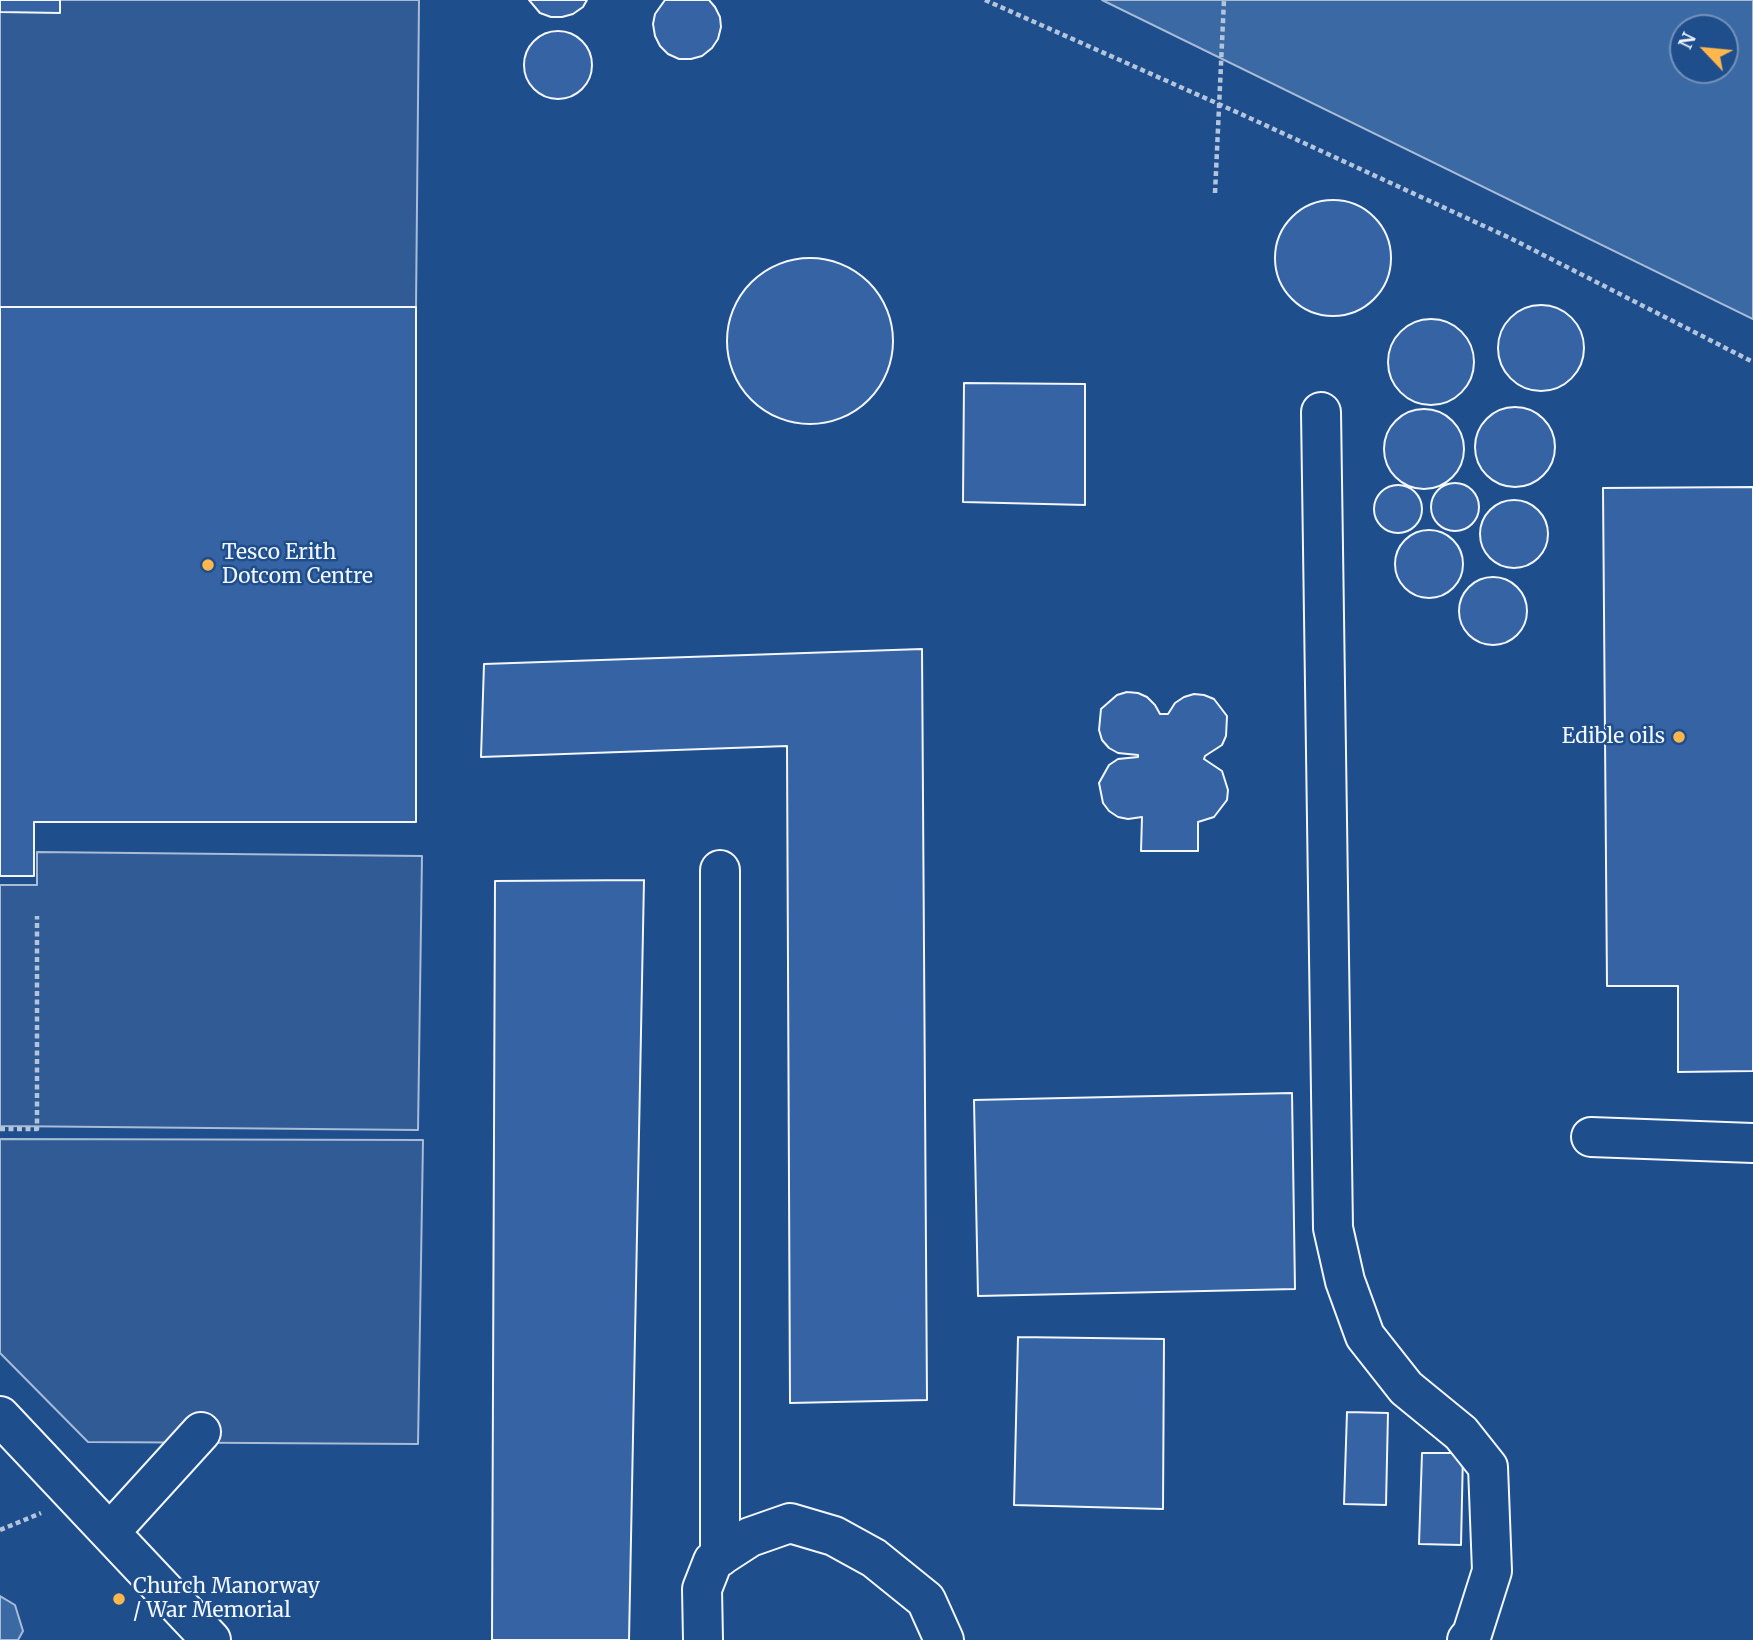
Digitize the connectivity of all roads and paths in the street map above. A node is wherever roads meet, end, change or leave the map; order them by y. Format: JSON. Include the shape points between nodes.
{"nodes":[{"id":1,"x":985,"y":0,"type":"edge"},
{"id":2,"x":1224,"y":0,"type":"edge"},
{"id":3,"x":1215,"y":193,"type":"dead end"},
{"id":4,"x":1753,"y":362,"type":"edge"},
{"id":5,"x":1321,"y":412,"type":"dead end"},
{"id":6,"x":720,"y":870,"type":"dead end"},
{"id":7,"x":37,"y":916,"type":"dead end"},
{"id":8,"x":0,"y":1129,"type":"edge"},
{"id":9,"x":1591,"y":1137,"type":"dead end"},
{"id":10,"x":1753,"y":1143,"type":"edge"},
{"id":11,"x":0,"y":1416,"type":"edge"},
{"id":12,"x":201,"y":1432,"type":"dead end"},
{"id":13,"x":53,"y":1509,"type":"dead end"},
{"id":14,"x":0,"y":1530,"type":"edge"},
{"id":15,"x":110,"y":1532,"type":"junction"},
{"id":16,"x":720,"y":1557,"type":"junction"},
{"id":17,"x":211,"y":1640,"type":"edge"},
{"id":18,"x":703,"y":1640,"type":"edge"},
{"id":19,"x":944,"y":1640,"type":"edge"},
{"id":20,"x":1467,"y":1640,"type":"edge"}],
"edges":[{"from":1,"to":4,"type":"path","via":[[1510,238]]},
{"from":2,"to":3,"type":"path","bridge":true},
{"from":5,"to":20,"type":"street","via":[[1333,1228],[1364,1336],[1406,1388],[1461,1433],[1488,1468],[1492,1571]]},
{"from":6,"to":16,"type":"street"},
{"from":7,"to":8,"type":"path","via":[[37,1129]]},
{"from":9,"to":10,"type":"street"},
{"from":11,"to":15,"type":"street"},
{"from":12,"to":15,"type":"street"},
{"from":13,"to":14,"type":"path"},
{"from":15,"to":17,"type":"street"},
{"from":16,"to":18,"type":"street","via":[[713,1562],[702,1590]]},
{"from":16,"to":19,"type":"street","via":[[750,1537],[790,1523],[834,1536],[874,1558],[926,1600]]}]}
